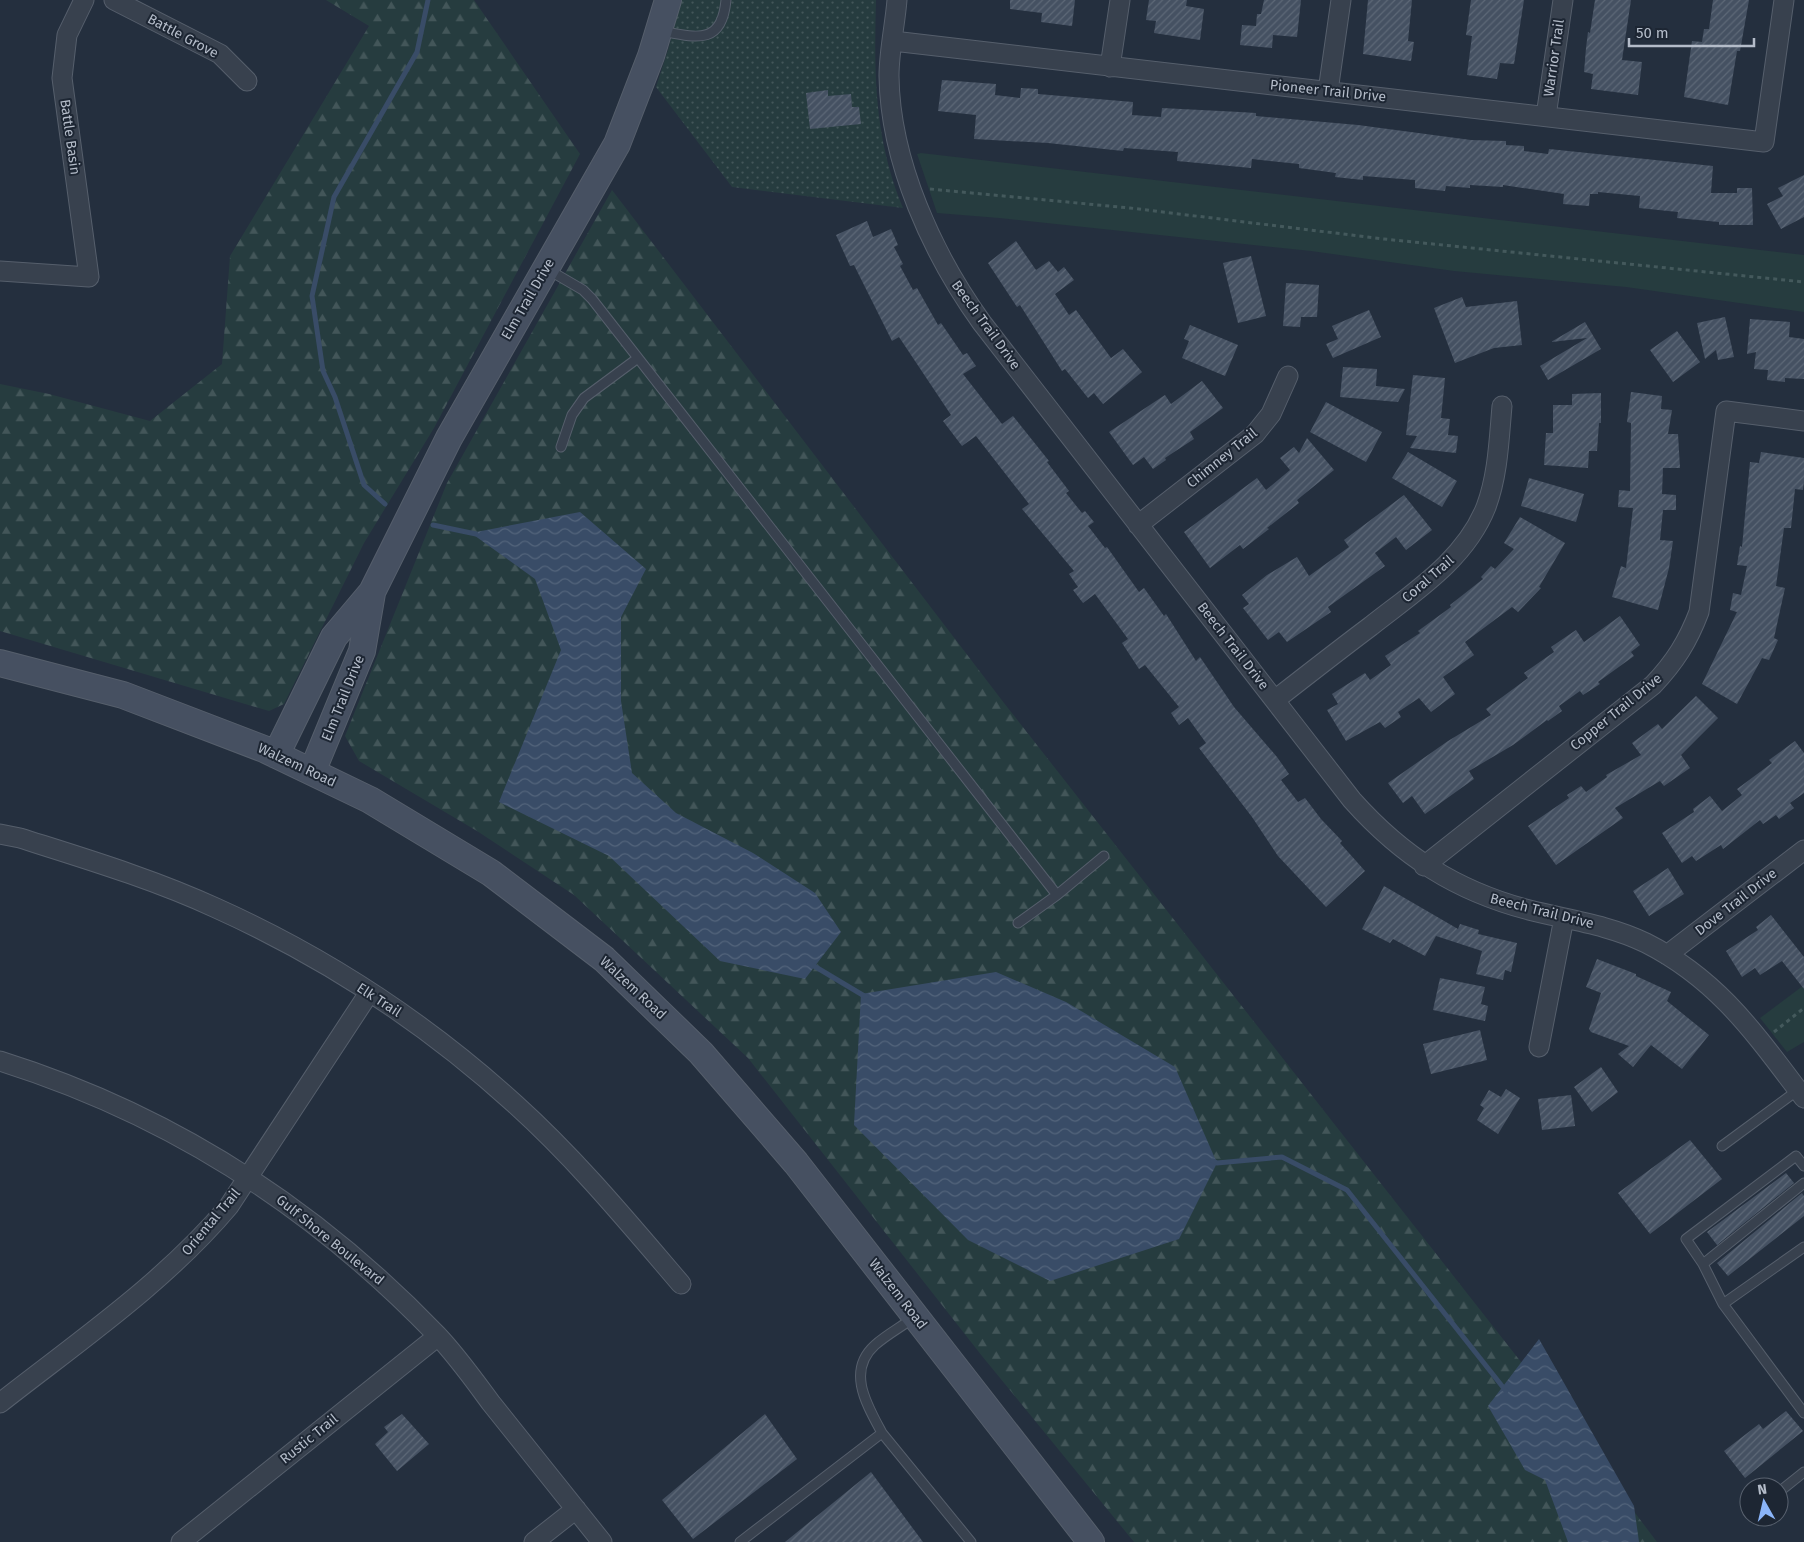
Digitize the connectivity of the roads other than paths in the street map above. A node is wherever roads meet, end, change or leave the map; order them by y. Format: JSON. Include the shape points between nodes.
{"nodes":[{"id":1,"x":84,"y":0,"type":"edge"},
{"id":2,"x":114,"y":0,"type":"edge"},
{"id":3,"x":668,"y":0,"type":"edge"},
{"id":4,"x":726,"y":0,"type":"edge"},
{"id":5,"x":897,"y":0,"type":"edge"},
{"id":6,"x":1120,"y":0,"type":"edge"},
{"id":7,"x":1341,"y":0,"type":"edge"},
{"id":8,"x":1563,"y":0,"type":"edge"},
{"id":9,"x":1784,"y":0,"type":"edge"},
{"id":10,"x":659,"y":30,"type":"junction"},
{"id":11,"x":893,"y":42,"type":"junction"},
{"id":12,"x":1110,"y":67,"type":"junction"},
{"id":13,"x":247,"y":81,"type":"dead end"},
{"id":14,"x":1328,"y":91,"type":"junction"},
{"id":15,"x":1546,"y":116,"type":"junction"},
{"id":16,"x":546,"y":268,"type":"junction"},
{"id":17,"x":0,"y":271,"type":"edge"},
{"id":18,"x":638,"y":358,"type":"junction"},
{"id":19,"x":1288,"y":376,"type":"dead end"},
{"id":20,"x":1502,"y":406,"type":"dead end"},
{"id":21,"x":1804,"y":421,"type":"edge"},
{"id":22,"x":561,"y":447,"type":"dead end"},
{"id":23,"x":1138,"y":525,"type":"junction"},
{"id":24,"x":372,"y":592,"type":"junction"},
{"id":25,"x":0,"y":663,"type":"edge"},
{"id":26,"x":1275,"y":700,"type":"junction"},
{"id":27,"x":276,"y":755,"type":"junction"},
{"id":28,"x":312,"y":772,"type":"junction"},
{"id":29,"x":0,"y":834,"type":"edge"},
{"id":30,"x":1804,"y":850,"type":"edge"},
{"id":31,"x":1104,"y":856,"type":"dead end"},
{"id":32,"x":1424,"y":866,"type":"junction"},
{"id":33,"x":1057,"y":895,"type":"junction"},
{"id":34,"x":1564,"y":918,"type":"junction"},
{"id":35,"x":1018,"y":923,"type":"dead end"},
{"id":36,"x":1667,"y":955,"type":"junction"},
{"id":37,"x":369,"y":993,"type":"junction"},
{"id":38,"x":1538,"y":1047,"type":"dead end"},
{"id":39,"x":0,"y":1061,"type":"edge"},
{"id":40,"x":1801,"y":1094,"type":"edge"},
{"id":41,"x":1722,"y":1146,"type":"dead end"},
{"id":42,"x":1804,"y":1166,"type":"edge"},
{"id":43,"x":248,"y":1177,"type":"junction"},
{"id":44,"x":1804,"y":1183,"type":"edge"},
{"id":45,"x":1804,"y":1247,"type":"edge"},
{"id":46,"x":1703,"y":1264,"type":"junction"},
{"id":47,"x":681,"y":1284,"type":"dead end"},
{"id":48,"x":1723,"y":1304,"type":"junction"},
{"id":49,"x":915,"y":1316,"type":"junction"},
{"id":50,"x":438,"y":1336,"type":"junction"},
{"id":51,"x":0,"y":1403,"type":"edge"},
{"id":52,"x":1804,"y":1413,"type":"edge"},
{"id":53,"x":882,"y":1433,"type":"junction"},
{"id":54,"x":1804,"y":1472,"type":"edge"},
{"id":55,"x":1789,"y":1484,"type":"edge"},
{"id":56,"x":576,"y":1509,"type":"junction"},
{"id":57,"x":180,"y":1542,"type":"edge"},
{"id":58,"x":534,"y":1542,"type":"edge"},
{"id":59,"x":602,"y":1542,"type":"edge"},
{"id":60,"x":740,"y":1542,"type":"edge"},
{"id":61,"x":971,"y":1542,"type":"edge"},
{"id":62,"x":1090,"y":1542,"type":"edge"}],
"edges":[{"from":1,"to":17,"type":"street","name":"Battle Basin","via":[[67,35],[62,78],[89,277]]},
{"from":2,"to":13,"type":"street","name":"Battle Grove","via":[[220,54]]},
{"from":3,"to":10,"type":"main road","name":"Elm Trail Drive"},
{"from":4,"to":10,"type":"lane","via":[[725,19],[718,30],[705,36]]},
{"from":5,"to":11,"type":"street","name":"Beech Trail Drive"},
{"from":6,"to":12,"type":"street"},
{"from":7,"to":14,"type":"street"},
{"from":8,"to":15,"type":"street","name":"Warrior Trail"},
{"from":9,"to":15,"type":"street","name":"Pioneer Trail Drive","via":[[1764,142]]},
{"from":10,"to":16,"type":"main road","name":"Elm Trail Drive","via":[[617,144]]},
{"from":11,"to":12,"type":"street","name":"Pioneer Trail Drive"},
{"from":11,"to":23,"type":"street","name":"Beech Trail Drive","via":[[889,76],[895,123],[921,215],[941,258],[966,300]]},
{"from":12,"to":14,"type":"street","name":"Pioneer Trail Drive"},
{"from":14,"to":15,"type":"street","name":"Pioneer Trail Drive"},
{"from":16,"to":18,"type":"lane","via":[[583,290]]},
{"from":16,"to":24,"type":"main road","name":"Elm Trail Drive","via":[[449,438]]},
{"from":18,"to":22,"type":"lane","via":[[584,398],[572,415]]},
{"from":18,"to":33,"type":"lane"},
{"from":19,"to":23,"type":"street","name":"Chimney Trail","via":[[1271,414],[1255,434]]},
{"from":20,"to":26,"type":"street","name":"Coral Trail","via":[[1496,473],[1491,491],[1477,524],[1457,555],[1430,580]]},
{"from":21,"to":32,"type":"street","name":"Copper Trail Drive","via":[[1726,411],[1699,612],[1689,639],[1674,664],[1653,685]]},
{"from":23,"to":26,"type":"street","name":"Beech Trail Drive"},
{"from":24,"to":27,"type":"main road","name":"Elm Trail Drive","via":[[334,637]]},
{"from":24,"to":28,"type":"main road","name":"Elm Trail Drive","via":[[362,651]]},
{"from":25,"to":27,"type":"main road","name":"Walzem Road","via":[[123,695]]},
{"from":26,"to":32,"type":"street","name":"Beech Trail Drive","via":[[1369,819],[1399,848]]},
{"from":27,"to":28,"type":"main road","name":"Walzem Road"},
{"from":28,"to":49,"type":"main road","name":"Walzem Road","via":[[370,800],[491,873],[604,959],[701,1053],[796,1163]]},
{"from":29,"to":37,"type":"street","name":"Elk Trail","via":[[145,879],[215,907],[320,960]]},
{"from":30,"to":36,"type":"street","name":"Dove Trail Drive"},
{"from":31,"to":33,"type":"lane"},
{"from":32,"to":34,"type":"street","name":"Beech Trail Drive","via":[[1491,899]]},
{"from":33,"to":35,"type":"lane"},
{"from":34,"to":36,"type":"street","name":"Beech Trail Drive","via":[[1618,931]]},
{"from":34,"to":38,"type":"street"},
{"from":36,"to":40,"type":"street","name":"Beech Trail Drive","via":[[1729,1003]]},
{"from":37,"to":43,"type":"street","name":"Oriental Trail"},
{"from":37,"to":47,"type":"street","name":"Elk Trail","via":[[472,1066],[516,1104],[604,1193]]},
{"from":39,"to":43,"type":"street","name":"Gulf Shore Boulevard","via":[[102,1098],[194,1143]]},
{"from":40,"to":41,"type":"lane"},
{"from":42,"to":46,"type":"lane","via":[[1796,1156],[1686,1239]]},
{"from":43,"to":50,"type":"street","name":"Gulf Shore Boulevard","via":[[284,1200],[366,1266]]},
{"from":43,"to":51,"type":"street","name":"Oriental Trail","via":[[229,1206],[175,1265]]},
{"from":44,"to":46,"type":"lane"},
{"from":45,"to":48,"type":"lane"},
{"from":46,"to":48,"type":"lane"},
{"from":48,"to":52,"type":"lane"},
{"from":49,"to":53,"type":"lane","via":[[874,1345],[860,1364],[860,1385]]},
{"from":49,"to":62,"type":"main road","name":"Walzem Road"},
{"from":50,"to":56,"type":"street","name":"Gulf Shore Boulevard"},
{"from":50,"to":57,"type":"street","name":"Rustic Trail"},
{"from":53,"to":60,"type":"lane"},
{"from":53,"to":61,"type":"lane"},
{"from":54,"to":55,"type":"lane"},
{"from":56,"to":58,"type":"street"},
{"from":56,"to":59,"type":"street","name":"Gulf Shore Boulevard"}]}
